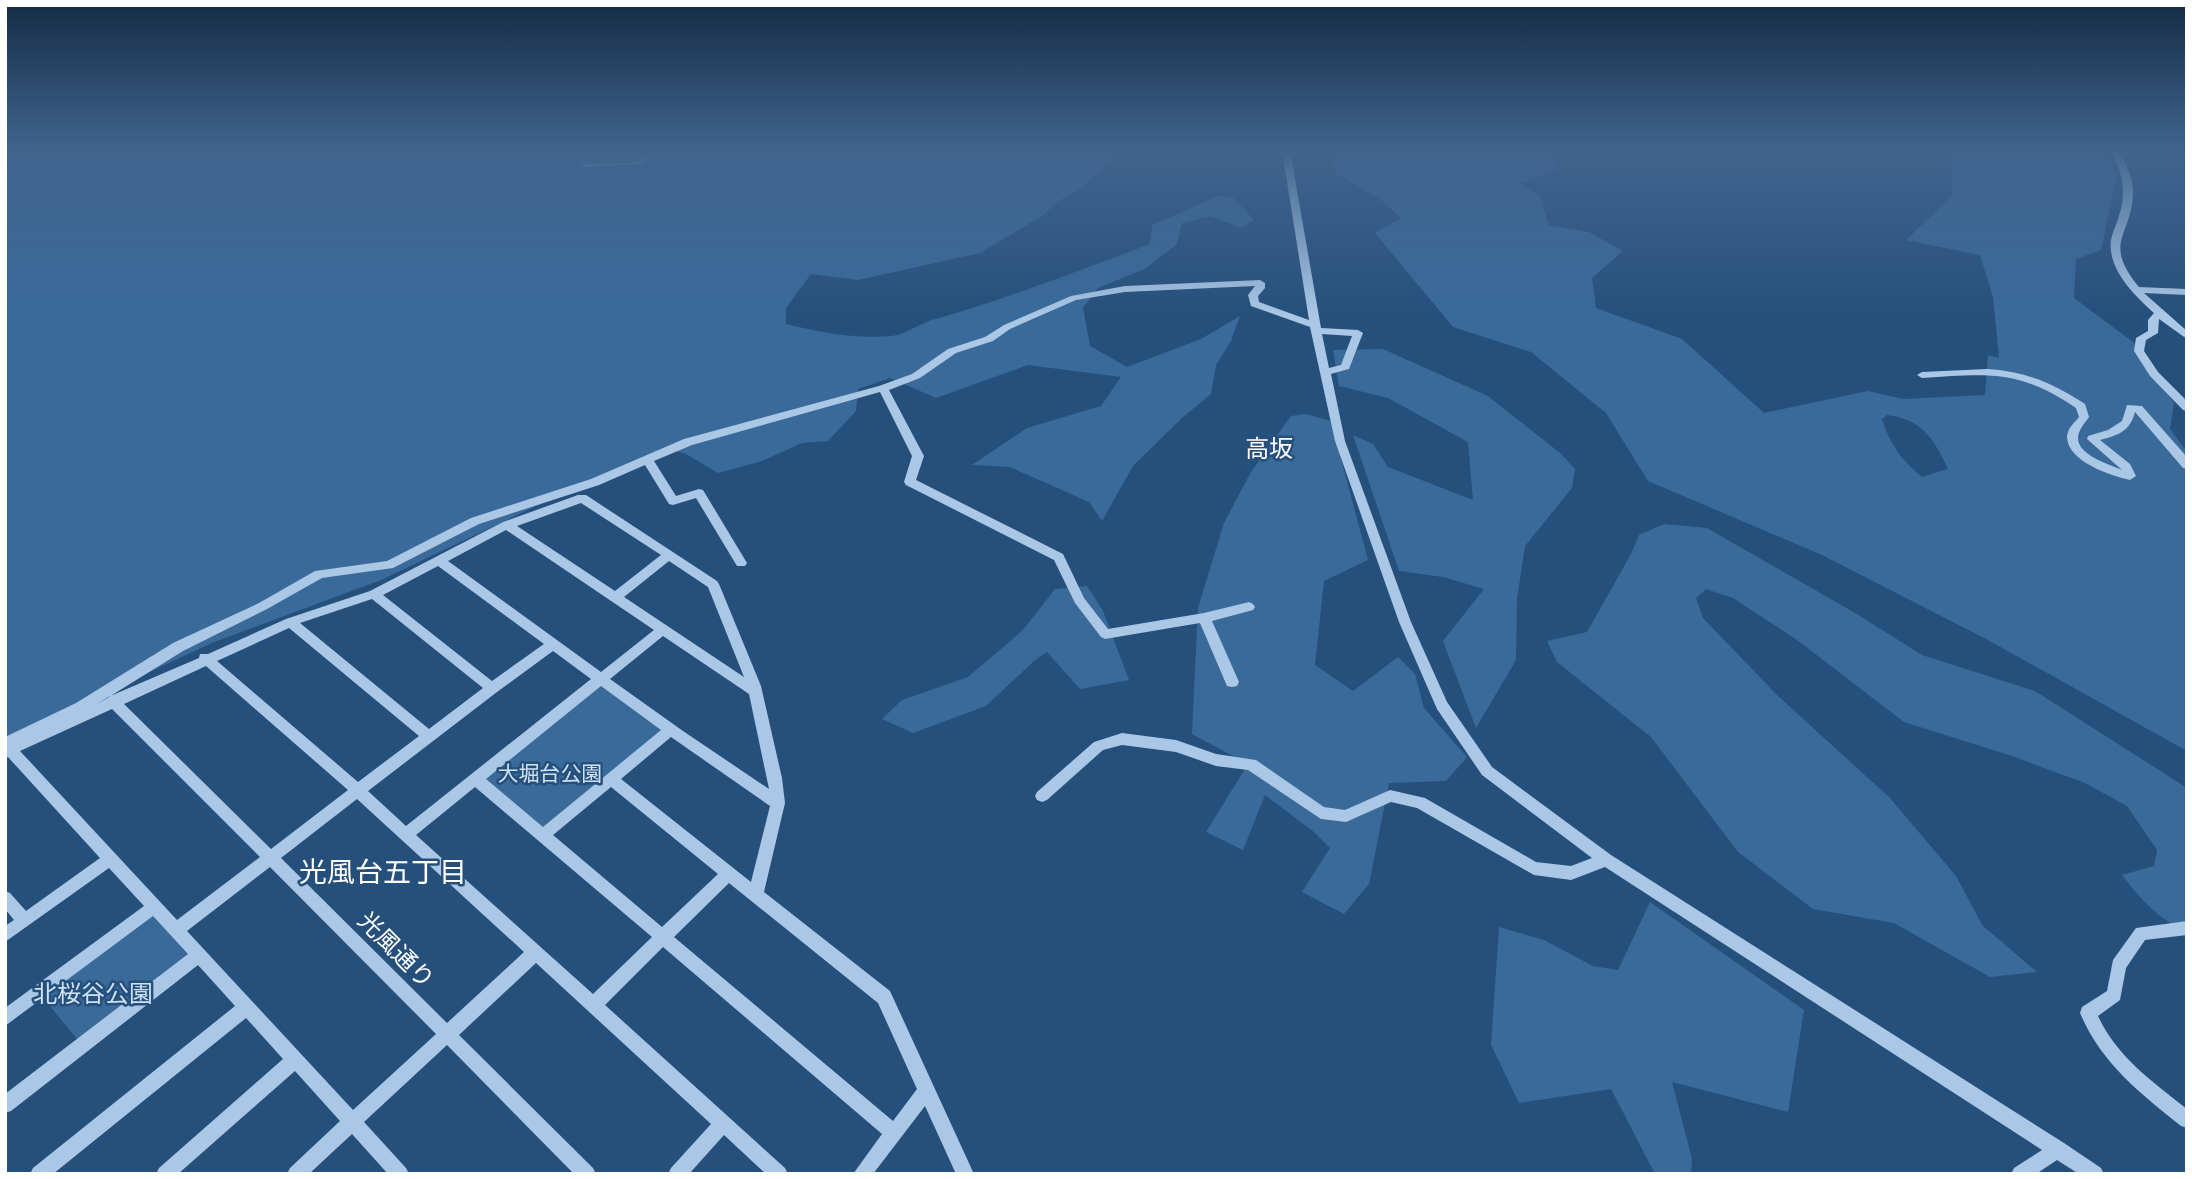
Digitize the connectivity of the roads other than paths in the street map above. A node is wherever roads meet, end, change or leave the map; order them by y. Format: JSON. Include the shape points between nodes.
{"nodes":[{"id":1,"x":1295,"y":205,"type":"edge"},
{"id":2,"x":2128,"y":205,"type":"edge"},
{"id":3,"x":2135,"y":290,"type":"junction"},
{"id":4,"x":2187,"y":292,"type":"edge"},
{"id":5,"x":2158,"y":313,"type":"junction"},
{"id":6,"x":1315,"y":328,"type":"junction"},
{"id":7,"x":2187,"y":336,"type":"edge"},
{"id":8,"x":1325,"y":372,"type":"junction"},
{"id":9,"x":1922,"y":375,"type":"dead end"},
{"id":10,"x":883,"y":388,"type":"junction"},
{"id":11,"x":2187,"y":408,"type":"edge"},
{"id":12,"x":648,"y":460,"type":"junction"},
{"id":13,"x":2187,"y":465,"type":"edge"},
{"id":14,"x":507,"y":525,"type":"junction"},
{"id":15,"x":668,"y":556,"type":"junction"},
{"id":16,"x":439,"y":561,"type":"junction"},
{"id":17,"x":741,"y":563,"type":"dead end"},
{"id":18,"x":374,"y":594,"type":"junction"},
{"id":19,"x":615,"y":598,"type":"junction"},
{"id":20,"x":1249,"y":607,"type":"dead end"},
{"id":21,"x":1204,"y":618,"type":"junction"},
{"id":22,"x":290,"y":622,"type":"junction"},
{"id":23,"x":663,"y":629,"type":"junction"},
{"id":24,"x":554,"y":644,"type":"junction"},
{"id":25,"x":205,"y":659,"type":"junction"},
{"id":26,"x":603,"y":678,"type":"junction"},
{"id":27,"x":1232,"y":682,"type":"dead end"},
{"id":28,"x":492,"y":688,"type":"junction"},
{"id":29,"x":755,"y":691,"type":"junction"},
{"id":30,"x":113,"y":701,"type":"junction"},
{"id":31,"x":671,"y":729,"type":"junction"},
{"id":32,"x":429,"y":737,"type":"junction"},
{"id":33,"x":7,"y":748,"type":"edge"},
{"id":34,"x":476,"y":779,"type":"junction"},
{"id":35,"x":611,"y":779,"type":"junction"},
{"id":36,"x":358,"y":791,"type":"junction"},
{"id":37,"x":1042,"y":796,"type":"dead end"},
{"id":38,"x":778,"y":803,"type":"junction"},
{"id":39,"x":405,"y":835,"type":"junction"},
{"id":40,"x":542,"y":836,"type":"junction"},
{"id":41,"x":272,"y":858,"type":"junction"},
{"id":42,"x":110,"y":859,"type":"junction"},
{"id":43,"x":1606,"y":860,"type":"junction"},
{"id":44,"x":729,"y":873,"type":"junction"},
{"id":45,"x":756,"y":894,"type":"junction"},
{"id":46,"x":5,"y":898,"type":"edge"},
{"id":47,"x":154,"y":906,"type":"junction"},
{"id":48,"x":25,"y":920,"type":"junction"},
{"id":49,"x":2187,"y":928,"type":"edge"},
{"id":50,"x":176,"y":930,"type":"junction"},
{"id":51,"x":5,"y":935,"type":"edge"},
{"id":52,"x":662,"y":938,"type":"junction"},
{"id":53,"x":535,"y":953,"type":"junction"},
{"id":54,"x":199,"y":955,"type":"junction"},
{"id":55,"x":593,"y":1005,"type":"junction"},
{"id":56,"x":247,"y":1007,"type":"junction"},
{"id":57,"x":5,"y":1018,"type":"edge"},
{"id":58,"x":447,"y":1033,"type":"junction"},
{"id":59,"x":295,"y":1060,"type":"junction"},
{"id":60,"x":926,"y":1091,"type":"junction"},
{"id":61,"x":5,"y":1105,"type":"edge"},
{"id":62,"x":2187,"y":1120,"type":"edge"},
{"id":63,"x":352,"y":1122,"type":"junction"},
{"id":64,"x":723,"y":1124,"type":"junction"},
{"id":65,"x":893,"y":1132,"type":"junction"},
{"id":66,"x":2057,"y":1149,"type":"junction"},
{"id":67,"x":39,"y":1174,"type":"edge"},
{"id":68,"x":166,"y":1174,"type":"edge"},
{"id":69,"x":296,"y":1174,"type":"edge"},
{"id":70,"x":400,"y":1174,"type":"edge"},
{"id":71,"x":587,"y":1174,"type":"edge"},
{"id":72,"x":677,"y":1174,"type":"edge"},
{"id":73,"x":779,"y":1174,"type":"edge"},
{"id":74,"x":862,"y":1174,"type":"edge"},
{"id":75,"x":965,"y":1174,"type":"edge"},
{"id":76,"x":2020,"y":1174,"type":"edge"},
{"id":77,"x":2095,"y":1174,"type":"edge"}],
"edges":[{"from":1,"to":6,"type":"street"},
{"from":2,"to":3,"type":"street","via":[[2114,243]]},
{"from":3,"to":4,"type":"street"},
{"from":3,"to":5,"type":"street"},
{"from":5,"to":7,"type":"street"},
{"from":5,"to":11,"type":"street","via":[[2153,333],[2141,338],[2139,351]]},
{"from":6,"to":8,"type":"street"},
{"from":6,"to":8,"type":"street","via":[[1358,333],[1345,367]]},
{"from":6,"to":10,"type":"street","via":[[1254,303],[1260,283],[1125,289],[1074,298],[989,339],[952,351],[916,376]]},
{"from":8,"to":43,"type":"street","via":[[1340,441],[1405,622],[1442,705],[1487,771]]},
{"from":9,"to":13,"type":"street","via":[[1998,371],[2033,377],[2081,406],[2084,417],[2071,437],[2088,461],[2130,476],[2126,467],[2092,439],[2127,423],[2131,407],[2138,408]]},
{"from":10,"to":12,"type":"street","via":[[688,442]]},
{"from":10,"to":21,"type":"street","via":[[918,457],[910,482],[1059,557],[1079,600],[1105,634]]},
{"from":12,"to":17,"type":"street","via":[[673,501],[699,493]]},
{"from":12,"to":33,"type":"street","via":[[475,522],[389,565],[319,574],[178,648]]},
{"from":14,"to":15,"type":"street","via":[[582,498]]},
{"from":14,"to":16,"type":"street"},
{"from":14,"to":19,"type":"street"},
{"from":15,"to":19,"type":"street"},
{"from":15,"to":29,"type":"street","via":[[713,584]]},
{"from":16,"to":18,"type":"street"},
{"from":16,"to":24,"type":"street"},
{"from":18,"to":22,"type":"street"},
{"from":18,"to":28,"type":"street"},
{"from":19,"to":23,"type":"street"},
{"from":20,"to":21,"type":"street"},
{"from":21,"to":27,"type":"street"},
{"from":22,"to":25,"type":"street"},
{"from":22,"to":32,"type":"street"},
{"from":23,"to":26,"type":"street"},
{"from":23,"to":29,"type":"street"},
{"from":24,"to":26,"type":"street"},
{"from":24,"to":28,"type":"street"},
{"from":25,"to":30,"type":"street"},
{"from":25,"to":36,"type":"street"},
{"from":26,"to":31,"type":"street"},
{"from":26,"to":34,"type":"street"},
{"from":28,"to":32,"type":"street"},
{"from":29,"to":38,"type":"street"},
{"from":30,"to":33,"type":"street"},
{"from":30,"to":41,"type":"street","name":"光風通り"},
{"from":31,"to":35,"type":"street"},
{"from":31,"to":38,"type":"street"},
{"from":32,"to":36,"type":"street"},
{"from":33,"to":42,"type":"street"},
{"from":34,"to":39,"type":"street"},
{"from":34,"to":40,"type":"street"},
{"from":35,"to":40,"type":"street"},
{"from":35,"to":44,"type":"street"},
{"from":36,"to":39,"type":"street"},
{"from":36,"to":41,"type":"street"},
{"from":37,"to":43,"type":"street","via":[[1099,746],[1122,739],[1251,764],[1321,813],[1346,816],[1390,796],[1420,802],[1534,868],[1571,873]]},
{"from":38,"to":45,"type":"street"},
{"from":39,"to":53,"type":"street"},
{"from":40,"to":52,"type":"street"},
{"from":41,"to":50,"type":"street"},
{"from":41,"to":58,"type":"street","name":"光風通り"},
{"from":42,"to":47,"type":"street"},
{"from":42,"to":48,"type":"street"},
{"from":43,"to":66,"type":"street"},
{"from":44,"to":45,"type":"street"},
{"from":44,"to":52,"type":"street"},
{"from":45,"to":60,"type":"street","via":[[884,997]]},
{"from":46,"to":48,"type":"street"},
{"from":47,"to":50,"type":"street"},
{"from":47,"to":57,"type":"street"},
{"from":48,"to":51,"type":"street"},
{"from":49,"to":62,"type":"street","via":[[2141,933],[2119,965],[2114,995],[2088,1013],[2096,1035],[2133,1075]]},
{"from":50,"to":54,"type":"street"},
{"from":52,"to":55,"type":"street"},
{"from":52,"to":65,"type":"street"},
{"from":53,"to":55,"type":"street"},
{"from":53,"to":58,"type":"street"},
{"from":54,"to":56,"type":"street"},
{"from":54,"to":61,"type":"street"},
{"from":55,"to":64,"type":"street"},
{"from":56,"to":59,"type":"street"},
{"from":56,"to":67,"type":"street"},
{"from":58,"to":63,"type":"street"},
{"from":58,"to":71,"type":"street","name":"光風通り"},
{"from":59,"to":63,"type":"street"},
{"from":59,"to":68,"type":"street"},
{"from":60,"to":65,"type":"street"},
{"from":60,"to":75,"type":"street"},
{"from":63,"to":69,"type":"street"},
{"from":63,"to":70,"type":"street"},
{"from":64,"to":72,"type":"street"},
{"from":64,"to":73,"type":"street"},
{"from":65,"to":74,"type":"street"},
{"from":66,"to":76,"type":"street"},
{"from":66,"to":77,"type":"street"}]}
